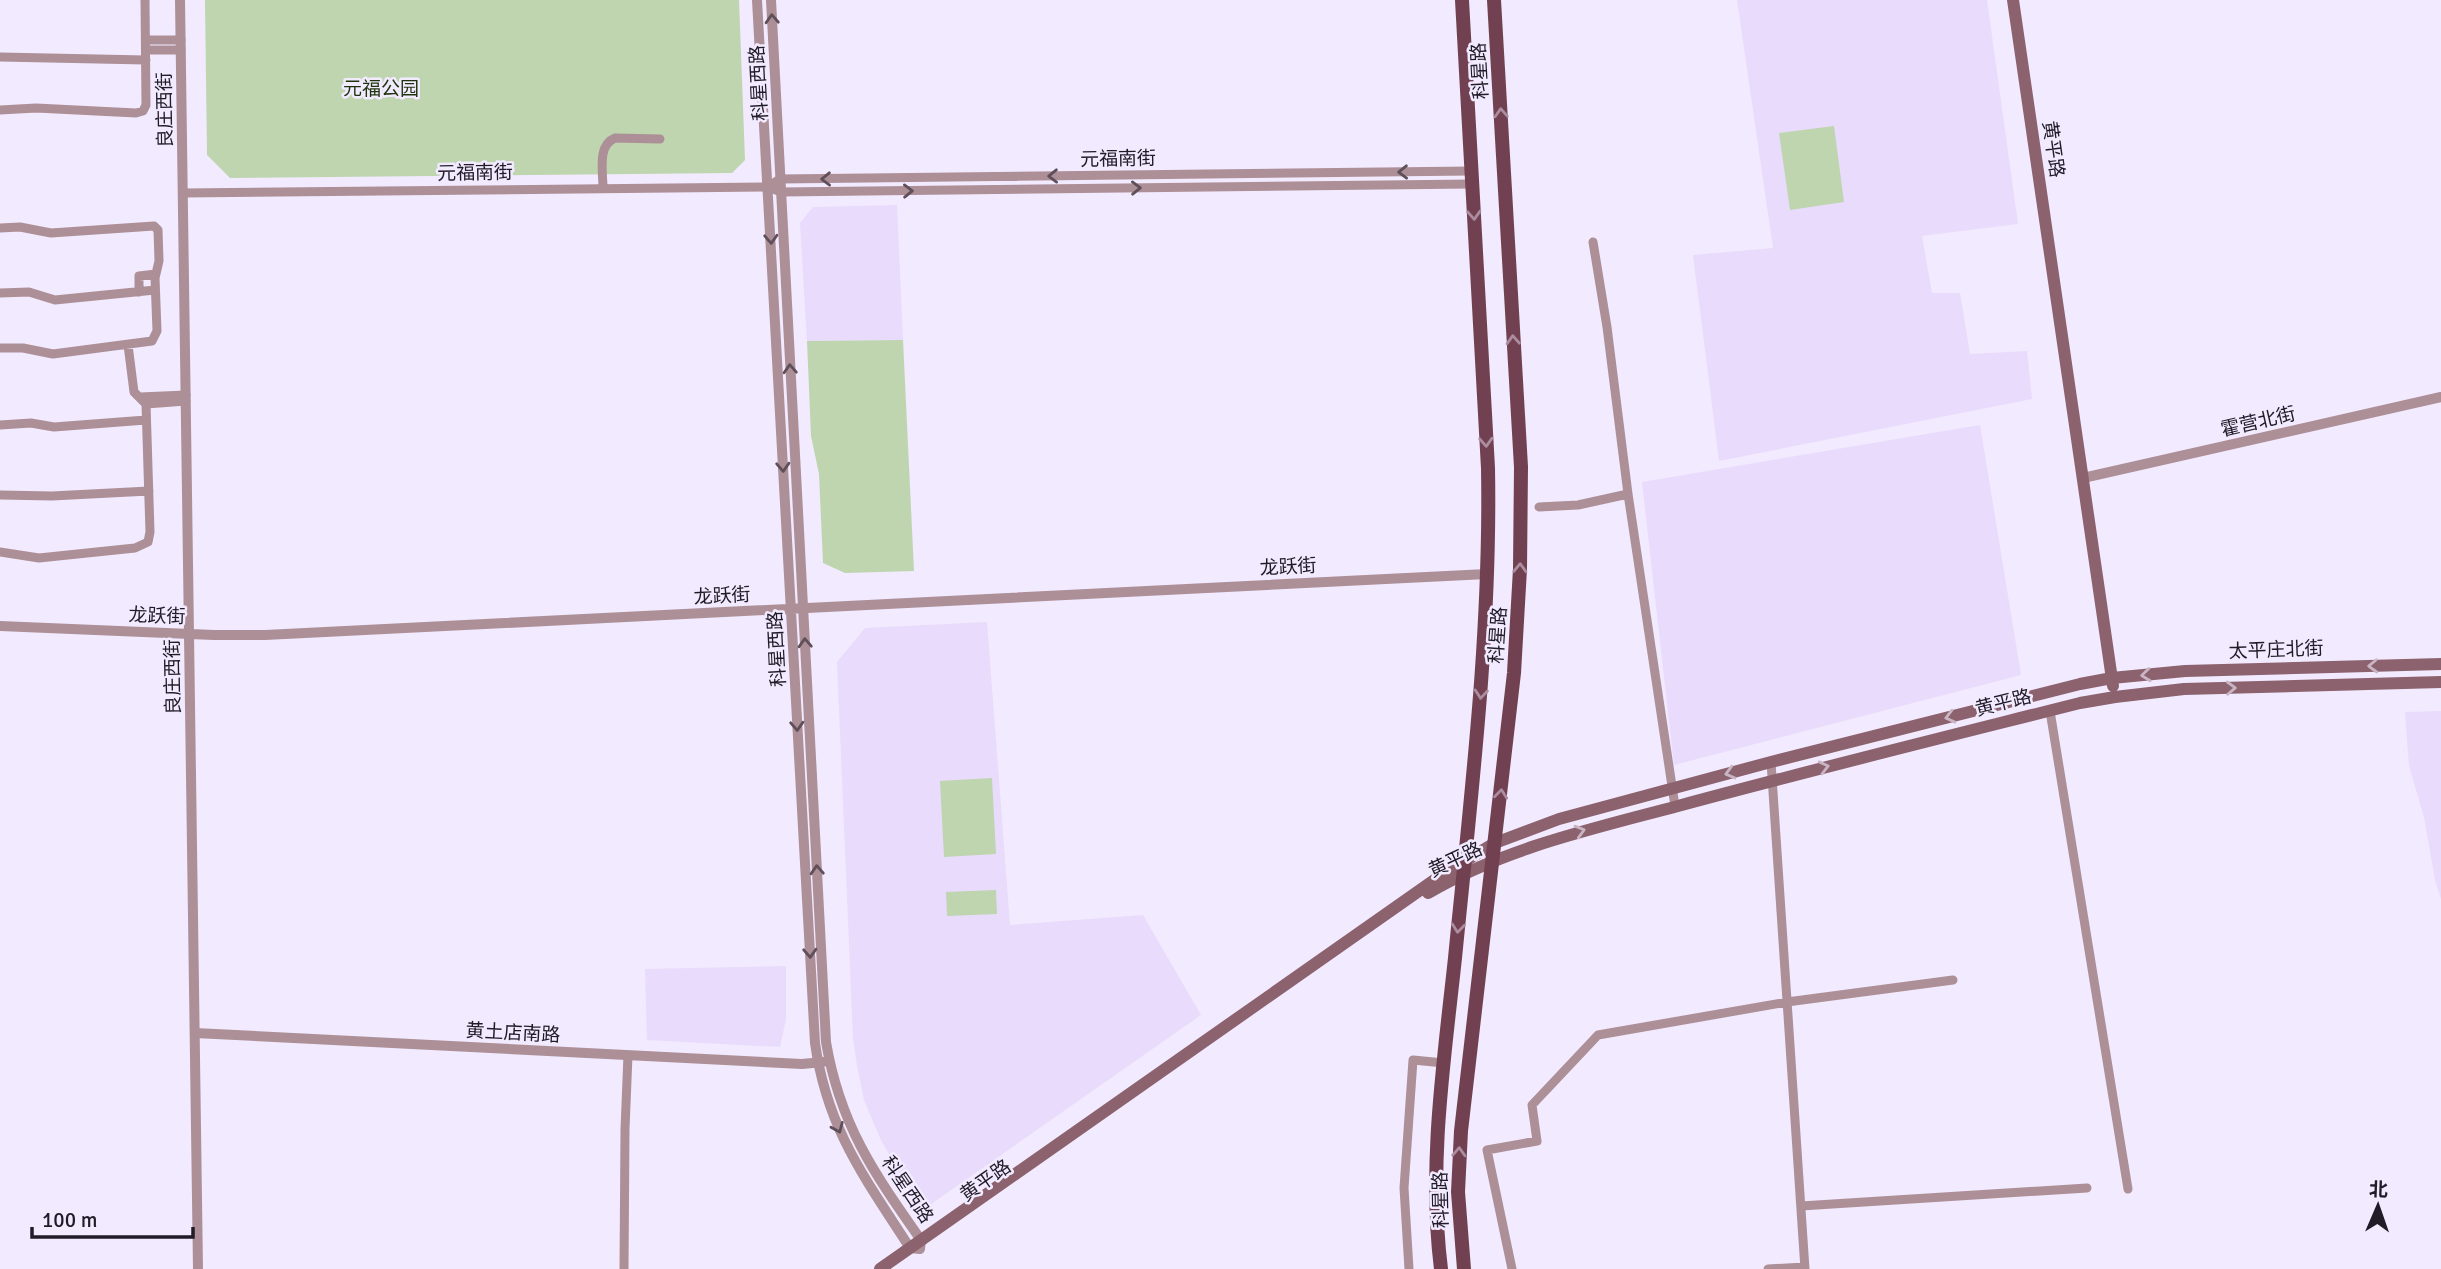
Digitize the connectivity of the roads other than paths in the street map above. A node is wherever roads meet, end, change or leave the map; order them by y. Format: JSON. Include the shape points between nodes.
{"nodes":[{"id":1,"x":145,"y":0,"type":"edge"},
{"id":2,"x":180,"y":0,"type":"edge"},
{"id":3,"x":757,"y":0,"type":"edge"},
{"id":4,"x":771,"y":0,"type":"edge"},
{"id":5,"x":1462,"y":0,"type":"edge"},
{"id":6,"x":1494,"y":0,"type":"edge"},
{"id":7,"x":2013,"y":0,"type":"edge"},
{"id":8,"x":181,"y":45,"type":"junction"},
{"id":9,"x":146,"y":50,"type":"junction"},
{"id":10,"x":0,"y":57,"type":"edge"},
{"id":11,"x":0,"y":110,"type":"edge"},
{"id":12,"x":660,"y":138,"type":"dead end"},
{"id":13,"x":1472,"y":178,"type":"junction"},
{"id":14,"x":780,"y":179,"type":"junction"},
{"id":15,"x":768,"y":187,"type":"junction"},
{"id":16,"x":603,"y":188,"type":"junction"},
{"id":17,"x":781,"y":192,"type":"junction"},
{"id":18,"x":183,"y":193,"type":"junction"},
{"id":19,"x":0,"y":228,"type":"edge"},
{"id":20,"x":1593,"y":242,"type":"dead end"},
{"id":21,"x":156,"y":274,"type":"junction"},
{"id":22,"x":155,"y":290,"type":"junction"},
{"id":23,"x":139,"y":292,"type":"junction"},
{"id":24,"x":0,"y":293,"type":"edge"},
{"id":25,"x":128,"y":345,"type":"junction"},
{"id":26,"x":0,"y":348,"type":"edge"},
{"id":27,"x":2441,"y":397,"type":"edge"},
{"id":28,"x":186,"y":398,"type":"junction"},
{"id":29,"x":143,"y":400,"type":"junction"},
{"id":30,"x":146,"y":420,"type":"junction"},
{"id":31,"x":0,"y":425,"type":"edge"},
{"id":32,"x":2083,"y":478,"type":"junction"},
{"id":33,"x":149,"y":491,"type":"junction"},
{"id":34,"x":1628,"y":494,"type":"junction"},
{"id":35,"x":0,"y":495,"type":"edge"},
{"id":36,"x":1539,"y":507,"type":"dead end"},
{"id":37,"x":0,"y":551,"type":"edge"},
{"id":38,"x":1488,"y":574,"type":"junction"},
{"id":39,"x":791,"y":608,"type":"junction"},
{"id":40,"x":803,"y":608,"type":"junction"},
{"id":41,"x":0,"y":626,"type":"edge"},
{"id":42,"x":189,"y":634,"type":"junction"},
{"id":43,"x":2441,"y":664,"type":"edge"},
{"id":44,"x":2112,"y":678,"type":"junction"},
{"id":45,"x":2441,"y":682,"type":"edge"},
{"id":46,"x":2115,"y":696,"type":"junction"},
{"id":47,"x":2050,"y":711,"type":"junction"},
{"id":48,"x":1770,"y":762,"type":"junction"},
{"id":49,"x":1773,"y":779,"type":"junction"},
{"id":50,"x":1672,"y":788,"type":"junction"},
{"id":51,"x":1675,"y":806,"type":"junction"},
{"id":52,"x":1495,"y":843,"type":"junction"},
{"id":53,"x":1493,"y":862,"type":"junction"},
{"id":54,"x":1464,"y":867,"type":"junction"},
{"id":55,"x":1952,"y":980,"type":"dead end"},
{"id":56,"x":1787,"y":1002,"type":"junction"},
{"id":57,"x":195,"y":1033,"type":"junction"},
{"id":58,"x":628,"y":1055,"type":"junction"},
{"id":59,"x":824,"y":1061,"type":"junction"},
{"id":60,"x":1444,"y":1063,"type":"junction"},
{"id":61,"x":2087,"y":1188,"type":"dead end"},
{"id":62,"x":2128,"y":1189,"type":"dead end"},
{"id":63,"x":1801,"y":1206,"type":"junction"},
{"id":64,"x":917,"y":1246,"type":"junction"},
{"id":65,"x":1805,"y":1268,"type":"edge"},
{"id":66,"x":198,"y":1269,"type":"edge"},
{"id":67,"x":624,"y":1269,"type":"edge"},
{"id":68,"x":880,"y":1269,"type":"edge"},
{"id":69,"x":891,"y":1269,"type":"edge"},
{"id":70,"x":1409,"y":1269,"type":"edge"},
{"id":71,"x":1441,"y":1269,"type":"edge"},
{"id":72,"x":1464,"y":1269,"type":"edge"},
{"id":73,"x":1512,"y":1269,"type":"edge"},
{"id":74,"x":1768,"y":1269,"type":"edge"}],
"edges":[{"from":1,"to":9,"type":"street"},
{"from":2,"to":8,"type":"street","name":"良庄西街"},
{"from":3,"to":15,"type":"street","name":"科星西路"},
{"from":14,"to":4,"type":"street","name":"科星西路","one_way":true},
{"from":5,"to":13,"type":"main road","name":"科星路"},
{"from":52,"to":6,"type":"main road","name":"科星路","one_way":true,"via":[[1514,673],[1522,521]]},
{"from":7,"to":32,"type":"main road","name":"黄平路"},
{"from":8,"to":9,"type":"street"},
{"from":8,"to":18,"type":"street","name":"良庄西街"},
{"from":9,"to":10,"type":"street"},
{"from":9,"to":11,"type":"street","via":[[146,104],[141,113]]},
{"from":12,"to":16,"type":"street","via":[[607,142]]},
{"from":13,"to":14,"type":"street","name":"元福南街","one_way":true},
{"from":17,"to":13,"type":"street","name":"元福南街","one_way":true},
{"from":13,"to":38,"type":"main road","name":"科星路","one_way":true,"via":[[1488,468]]},
{"from":14,"to":15,"type":"street"},
{"from":14,"to":17,"type":"street","name":"科星西路"},
{"from":15,"to":16,"type":"street","name":"元福南街"},
{"from":15,"to":17,"type":"street","name":"元福南街"},
{"from":15,"to":39,"type":"street","name":"科星西路","one_way":true},
{"from":16,"to":18,"type":"street","name":"元福南街"},
{"from":40,"to":17,"type":"street","name":"科星西路","one_way":true},
{"from":18,"to":28,"type":"street","name":"良庄西街"},
{"from":19,"to":21,"type":"street","via":[[51,233],[154,226],[159,251]]},
{"from":20,"to":34,"type":"street"},
{"from":21,"to":22,"type":"street"},
{"from":21,"to":23,"type":"street","via":[[139,276]]},
{"from":22,"to":23,"type":"street"},
{"from":22,"to":25,"type":"street","via":[[156,337]]},
{"from":23,"to":24,"type":"street","via":[[55,300],[29,292]]},
{"from":25,"to":26,"type":"street","via":[[53,354]]},
{"from":25,"to":29,"type":"street","via":[[133,389]]},
{"from":27,"to":32,"type":"street","name":"霍营北街"},
{"from":28,"to":29,"type":"street"},
{"from":28,"to":42,"type":"street","name":"良庄西街"},
{"from":29,"to":30,"type":"street"},
{"from":30,"to":31,"type":"street","via":[[54,427]]},
{"from":30,"to":33,"type":"street"},
{"from":32,"to":44,"type":"main road","name":"黄平路"},
{"from":33,"to":35,"type":"street"},
{"from":33,"to":37,"type":"street","via":[[150,536],[142,546],[39,558]]},
{"from":34,"to":36,"type":"street","via":[[1578,505]]},
{"from":34,"to":50,"type":"street"},
{"from":38,"to":40,"type":"street","name":"龙跃街"},
{"from":38,"to":54,"type":"main road","name":"科星路","one_way":true},
{"from":39,"to":40,"type":"street","name":"龙跃街"},
{"from":39,"to":42,"type":"street","name":"龙跃街","via":[[265,635]]},
{"from":39,"to":59,"type":"street","name":"科星西路","one_way":true,"via":[[814,1031]]},
{"from":59,"to":40,"type":"street","name":"科星西路","one_way":true},
{"from":41,"to":42,"type":"street","name":"龙跃街"},
{"from":42,"to":57,"type":"street","name":"良庄西街"},
{"from":43,"to":44,"type":"main road","name":"太平庄北街","one_way":true,"via":[[2185,671]]},
{"from":44,"to":46,"type":"main road","name":"黄平路"},
{"from":44,"to":48,"type":"main road","name":"黄平路","one_way":true},
{"from":46,"to":45,"type":"main road","name":"太平庄北街","one_way":true,"via":[[2184,689]]},
{"from":46,"to":47,"type":"main road","name":"黄平路"},
{"from":49,"to":47,"type":"main road","name":"黄平路","one_way":true},
{"from":47,"to":62,"type":"street"},
{"from":48,"to":49,"type":"street"},
{"from":48,"to":50,"type":"main road","name":"黄平路","one_way":true},
{"from":49,"to":51,"type":"main road","name":"黄平路"},
{"from":49,"to":56,"type":"street"},
{"from":50,"to":51,"type":"street"},
{"from":50,"to":52,"type":"main road","name":"黄平路","via":[[1559,818]]},
{"from":53,"to":51,"type":"main road","name":"黄平路","one_way":true,"via":[[1574,833]]},
{"from":52,"to":53,"type":"main road","name":"科星路"},
{"from":52,"to":54,"type":"main road","name":"黄平路"},
{"from":53,"to":54,"type":"main road","name":"黄平路"},
{"from":72,"to":53,"type":"main road","name":"科星路","one_way":true,"via":[[1458,1201],[1461,1130]]},
{"from":54,"to":60,"type":"main road","name":"科星路","one_way":true},
{"from":54,"to":64,"type":"main road","name":"黄平路"},
{"from":55,"to":56,"type":"street"},
{"from":56,"to":63,"type":"street"},
{"from":56,"to":73,"type":"street","via":[[1598,1035],[1532,1105],[1537,1141],[1486,1150]]},
{"from":57,"to":58,"type":"street","name":"黄土店南路"},
{"from":57,"to":66,"type":"street","name":"良庄西街"},
{"from":58,"to":59,"type":"street","name":"黄土店南路","via":[[802,1064]]},
{"from":58,"to":67,"type":"street"},
{"from":59,"to":64,"type":"street","name":"科星西路","via":[[827,1098],[842,1139],[860,1172]]},
{"from":60,"to":70,"type":"street","via":[[1413,1060],[1404,1188]]},
{"from":60,"to":71,"type":"main road","name":"科星路","via":[[1436,1178]]},
{"from":61,"to":63,"type":"street"},
{"from":63,"to":65,"type":"street"},
{"from":64,"to":68,"type":"main road","name":"黄平路"},
{"from":64,"to":69,"type":"main road","name":"黄平路"},
{"from":65,"to":74,"type":"street"}]}
